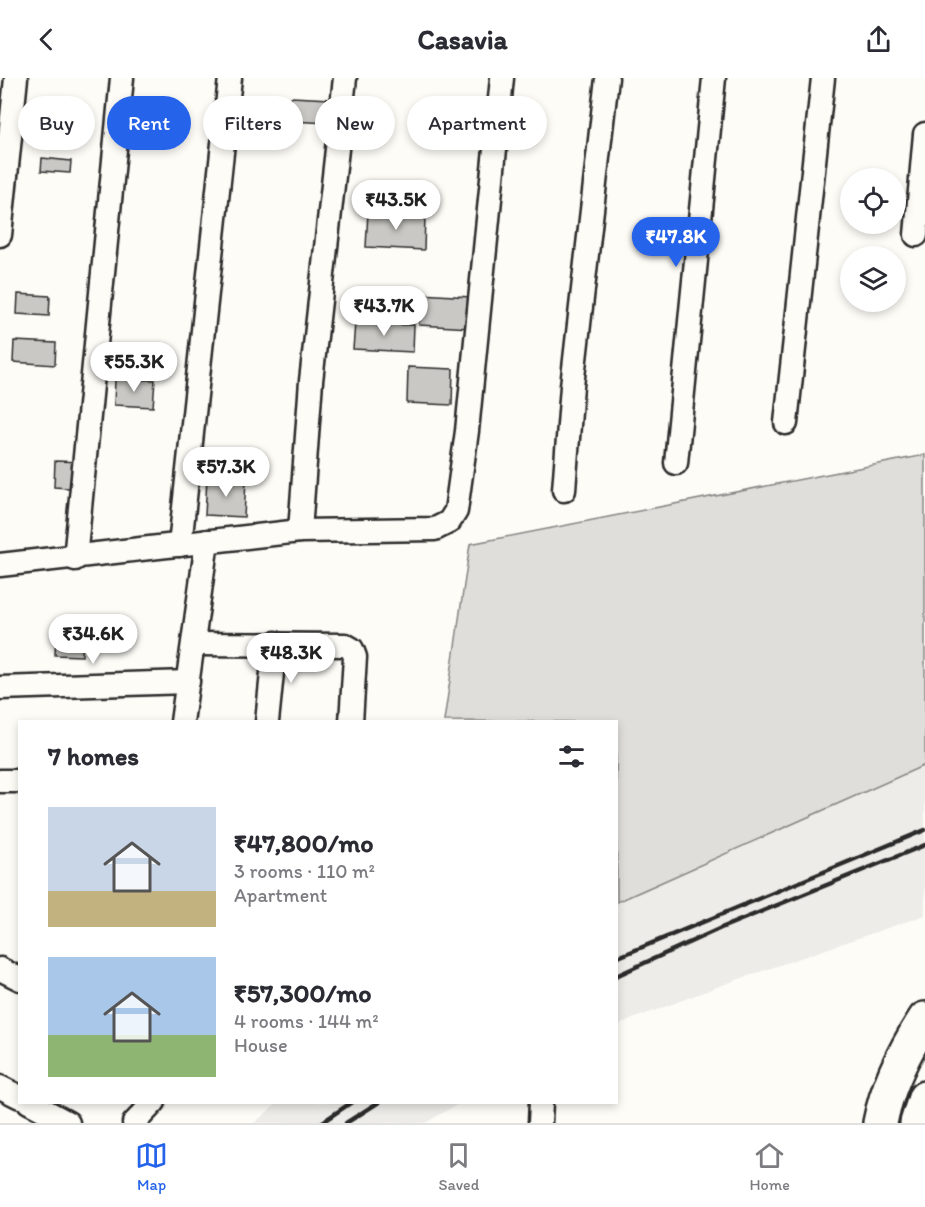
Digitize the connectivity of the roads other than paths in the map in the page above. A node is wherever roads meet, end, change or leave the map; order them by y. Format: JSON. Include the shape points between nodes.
{"nodes":[{"id":1,"x":16,"y":78,"type":"edge"},
{"id":2,"x":122,"y":78,"type":"edge"},
{"id":3,"x":230,"y":78,"type":"edge"},
{"id":4,"x":345,"y":78,"type":"edge"},
{"id":5,"x":502,"y":78,"type":"edge"},
{"id":6,"x":607,"y":78,"type":"edge"},
{"id":7,"x":714,"y":78,"type":"edge"},
{"id":8,"x":823,"y":78,"type":"edge"},
{"id":9,"x":925,"y":134,"type":"edge"},
{"id":10,"x":0,"y":235,"type":"edge"},
{"id":11,"x":916,"y":235,"type":"dead end"},
{"id":12,"x":786,"y":423,"type":"dead end"},
{"id":13,"x":676,"y":463,"type":"dead end"},
{"id":14,"x":564,"y":490,"type":"dead end"},
{"id":15,"x":300,"y":531,"type":"junction"},
{"id":16,"x":207,"y":541,"type":"junction"},
{"id":17,"x":180,"y":545,"type":"junction"},
{"id":18,"x":75,"y":559,"type":"junction"},
{"id":19,"x":0,"y":566,"type":"edge"},
{"id":20,"x":275,"y":643,"type":"junction"},
{"id":21,"x":194,"y":644,"type":"junction"},
{"id":22,"x":188,"y":682,"type":"junction"},
{"id":23,"x":0,"y":688,"type":"edge"},
{"id":24,"x":182,"y":720,"type":"edge"},
{"id":25,"x":267,"y":720,"type":"edge"},
{"id":26,"x":351,"y":720,"type":"edge"},
{"id":27,"x":18,"y":781,"type":"edge"},
{"id":28,"x":0,"y":782,"type":"edge"},
{"id":29,"x":0,"y":969,"type":"edge"},
{"id":30,"x":18,"y":978,"type":"edge"},
{"id":31,"x":925,"y":1019,"type":"edge"},
{"id":32,"x":0,"y":1087,"type":"edge"},
{"id":33,"x":18,"y":1096,"type":"edge"},
{"id":34,"x":925,"y":1098,"type":"edge"},
{"id":35,"x":33,"y":1104,"type":"edge"},
{"id":36,"x":152,"y":1104,"type":"edge"},
{"id":37,"x":541,"y":1104,"type":"edge"},
{"id":38,"x":68,"y":1123,"type":"edge"},
{"id":39,"x":134,"y":1123,"type":"edge"},
{"id":40,"x":540,"y":1123,"type":"edge"},
{"id":41,"x":880,"y":1123,"type":"edge"},
{"id":42,"x":917,"y":1123,"type":"edge"}],
"edges":[{"from":1,"to":10,"type":"street"},
{"from":2,"to":18,"type":"street"},
{"from":3,"to":17,"type":"street"},
{"from":4,"to":15,"type":"street","via":[[311,381]]},
{"from":5,"to":15,"type":"street","via":[[456,511],[448,522],[435,529]]},
{"from":6,"to":14,"type":"street"},
{"from":7,"to":13,"type":"street"},
{"from":8,"to":12,"type":"street"},
{"from":9,"to":11,"type":"street"},
{"from":15,"to":16,"type":"street"},
{"from":16,"to":17,"type":"street"},
{"from":16,"to":21,"type":"street"},
{"from":17,"to":18,"type":"street"},
{"from":18,"to":19,"type":"street"},
{"from":20,"to":21,"type":"street"},
{"from":20,"to":25,"type":"street"},
{"from":20,"to":26,"type":"street","via":[[345,645],[352,649],[355,657]]},
{"from":21,"to":22,"type":"street"},
{"from":22,"to":23,"type":"street"},
{"from":22,"to":24,"type":"street"},
{"from":27,"to":28,"type":"street"},
{"from":29,"to":30,"type":"street"},
{"from":31,"to":41,"type":"highway","via":[[906,1048]]},
{"from":32,"to":33,"type":"street"},
{"from":34,"to":42,"type":"highway"},
{"from":35,"to":38,"type":"street"},
{"from":36,"to":39,"type":"street"},
{"from":37,"to":40,"type":"street"}]}
